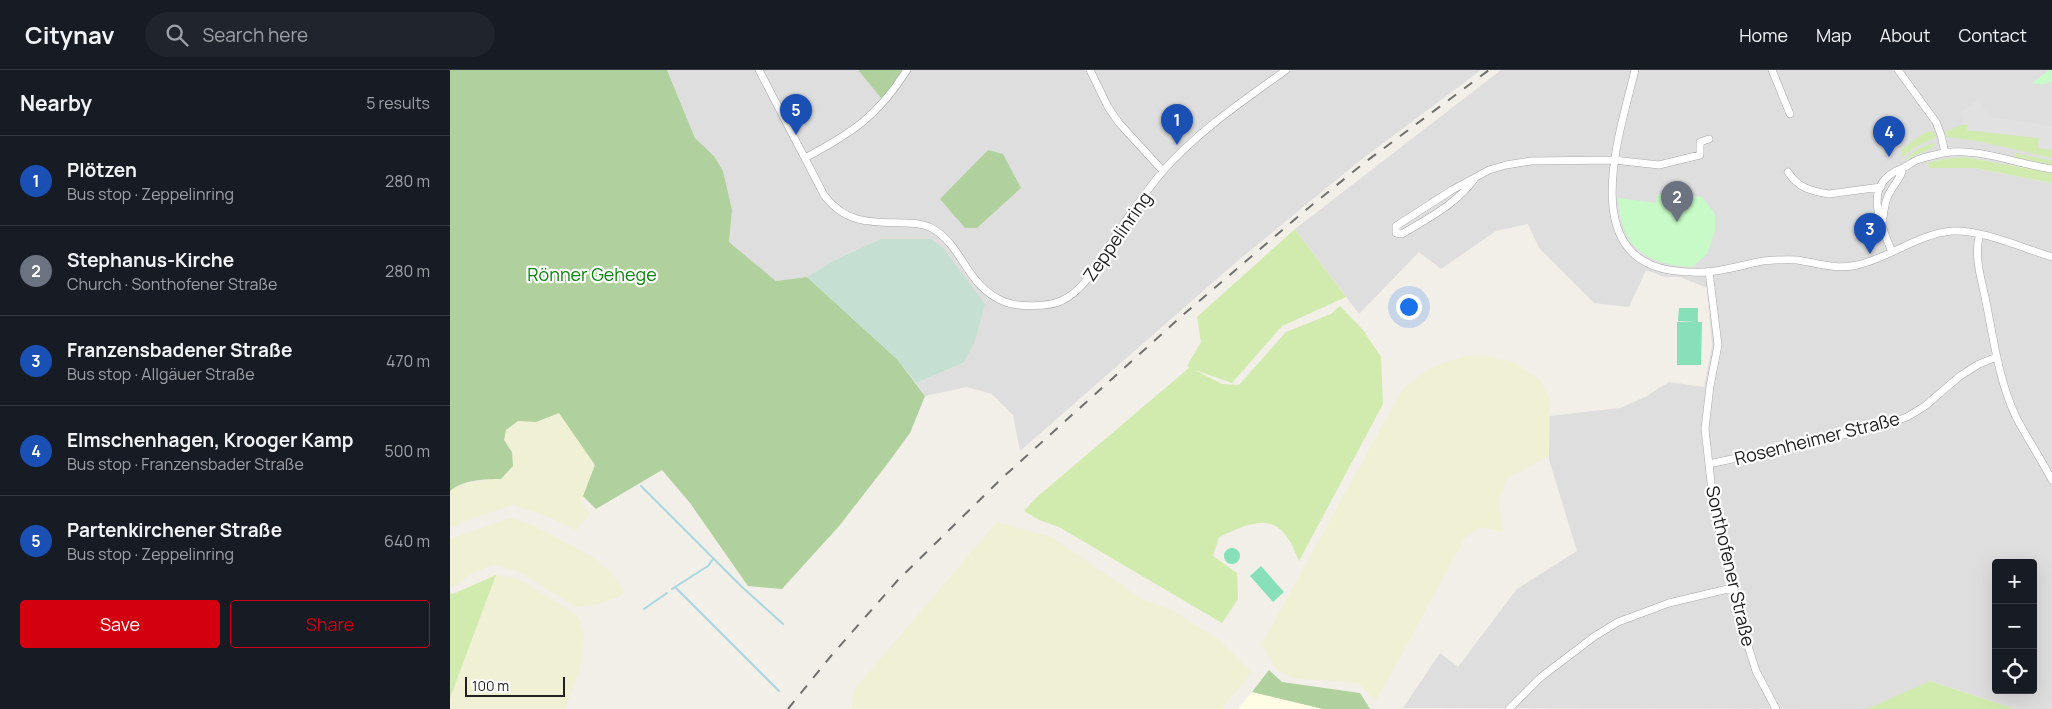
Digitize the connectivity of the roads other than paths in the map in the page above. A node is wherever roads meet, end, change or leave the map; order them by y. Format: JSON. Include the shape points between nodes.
{"nodes":[{"id":1,"x":759,"y":70,"type":"edge"},
{"id":2,"x":907,"y":70,"type":"edge"},
{"id":3,"x":1090,"y":70,"type":"edge"},
{"id":4,"x":1286,"y":70,"type":"edge"},
{"id":5,"x":1635,"y":70,"type":"edge"},
{"id":6,"x":1772,"y":70,"type":"edge"},
{"id":7,"x":1898,"y":70,"type":"edge"},
{"id":8,"x":1790,"y":114,"type":"dead end"},
{"id":9,"x":1709,"y":139,"type":"dead end"},
{"id":10,"x":1945,"y":153,"type":"junction"},
{"id":11,"x":805,"y":158,"type":"junction"},
{"id":12,"x":1614,"y":160,"type":"junction"},
{"id":13,"x":1903,"y":168,"type":"junction"},
{"id":14,"x":2052,"y":169,"type":"edge"},
{"id":15,"x":1163,"y":171,"type":"junction"},
{"id":16,"x":1788,"y":172,"type":"dead end"},
{"id":17,"x":1475,"y":178,"type":"junction"},
{"id":18,"x":1881,"y":187,"type":"junction"},
{"id":19,"x":1882,"y":223,"type":"junction"},
{"id":20,"x":1980,"y":234,"type":"junction"},
{"id":21,"x":1892,"y":252,"type":"junction"},
{"id":22,"x":2052,"y":257,"type":"edge"},
{"id":23,"x":1710,"y":270,"type":"junction"},
{"id":24,"x":1997,"y":357,"type":"junction"},
{"id":25,"x":1709,"y":464,"type":"junction"},
{"id":26,"x":2052,"y":480,"type":"edge"},
{"id":27,"x":1732,"y":588,"type":"junction"},
{"id":28,"x":1508,"y":709,"type":"edge"},
{"id":29,"x":1776,"y":709,"type":"edge"}],
"edges":[{"from":1,"to":11,"type":"street","name":"Zeppelinring"},
{"from":2,"to":11,"type":"street","via":[[887,99],[861,125]]},
{"from":3,"to":15,"type":"street","via":[[1108,107]]},
{"from":4,"to":15,"type":"street","name":"Zeppelinring","via":[[1220,119]]},
{"from":5,"to":12,"type":"street"},
{"from":6,"to":8,"type":"street"},
{"from":7,"to":10,"type":"street","via":[[1936,122]]},
{"from":9,"to":12,"type":"street","via":[[1700,142],[1700,155],[1658,165]]},
{"from":10,"to":13,"type":"street"},
{"from":10,"to":14,"type":"street","via":[[1965,152]]},
{"from":11,"to":15,"type":"street","name":"Zeppelinring","via":[[824,195],[843,213],[861,221],[917,224],[932,228],[943,236],[986,291],[1008,303],[1028,306],[1060,302],[1082,287]]},
{"from":12,"to":17,"type":"street","via":[[1531,161],[1498,167]]},
{"from":12,"to":23,"type":"street","via":[[1614,214],[1619,236],[1628,248],[1668,270]]},
{"from":13,"to":18,"type":"street","via":[[1894,171]]},
{"from":13,"to":19,"type":"street","via":[[1885,201]]},
{"from":16,"to":18,"type":"street","via":[[1801,187],[1829,194]]},
{"from":17,"to":17,"type":"street","via":[[1396,226],[1396,233],[1402,234],[1457,199]]},
{"from":18,"to":19,"type":"street","via":[[1876,208]]},
{"from":19,"to":21,"type":"street"},
{"from":20,"to":21,"type":"street","via":[[1952,231],[1934,234]]},
{"from":20,"to":22,"type":"street"},
{"from":20,"to":24,"type":"street","via":[[1978,259]]},
{"from":21,"to":23,"type":"street","via":[[1846,267],[1777,260]]},
{"from":23,"to":25,"type":"street","name":"Sonthofener Straße","via":[[1718,345],[1705,429]]},
{"from":24,"to":25,"type":"street","name":"Rosenheimer Straße","via":[[1960,376],[1907,417],[1878,427]]},
{"from":24,"to":26,"type":"street","via":[[2016,417]]},
{"from":25,"to":27,"type":"street","name":"Sonthofener Straße","via":[[1714,509]]},
{"from":27,"to":28,"type":"street","via":[[1669,603],[1626,618],[1595,636],[1541,677]]},
{"from":27,"to":29,"type":"street","name":"Sonthofener Straße","via":[[1756,671]]}]}
